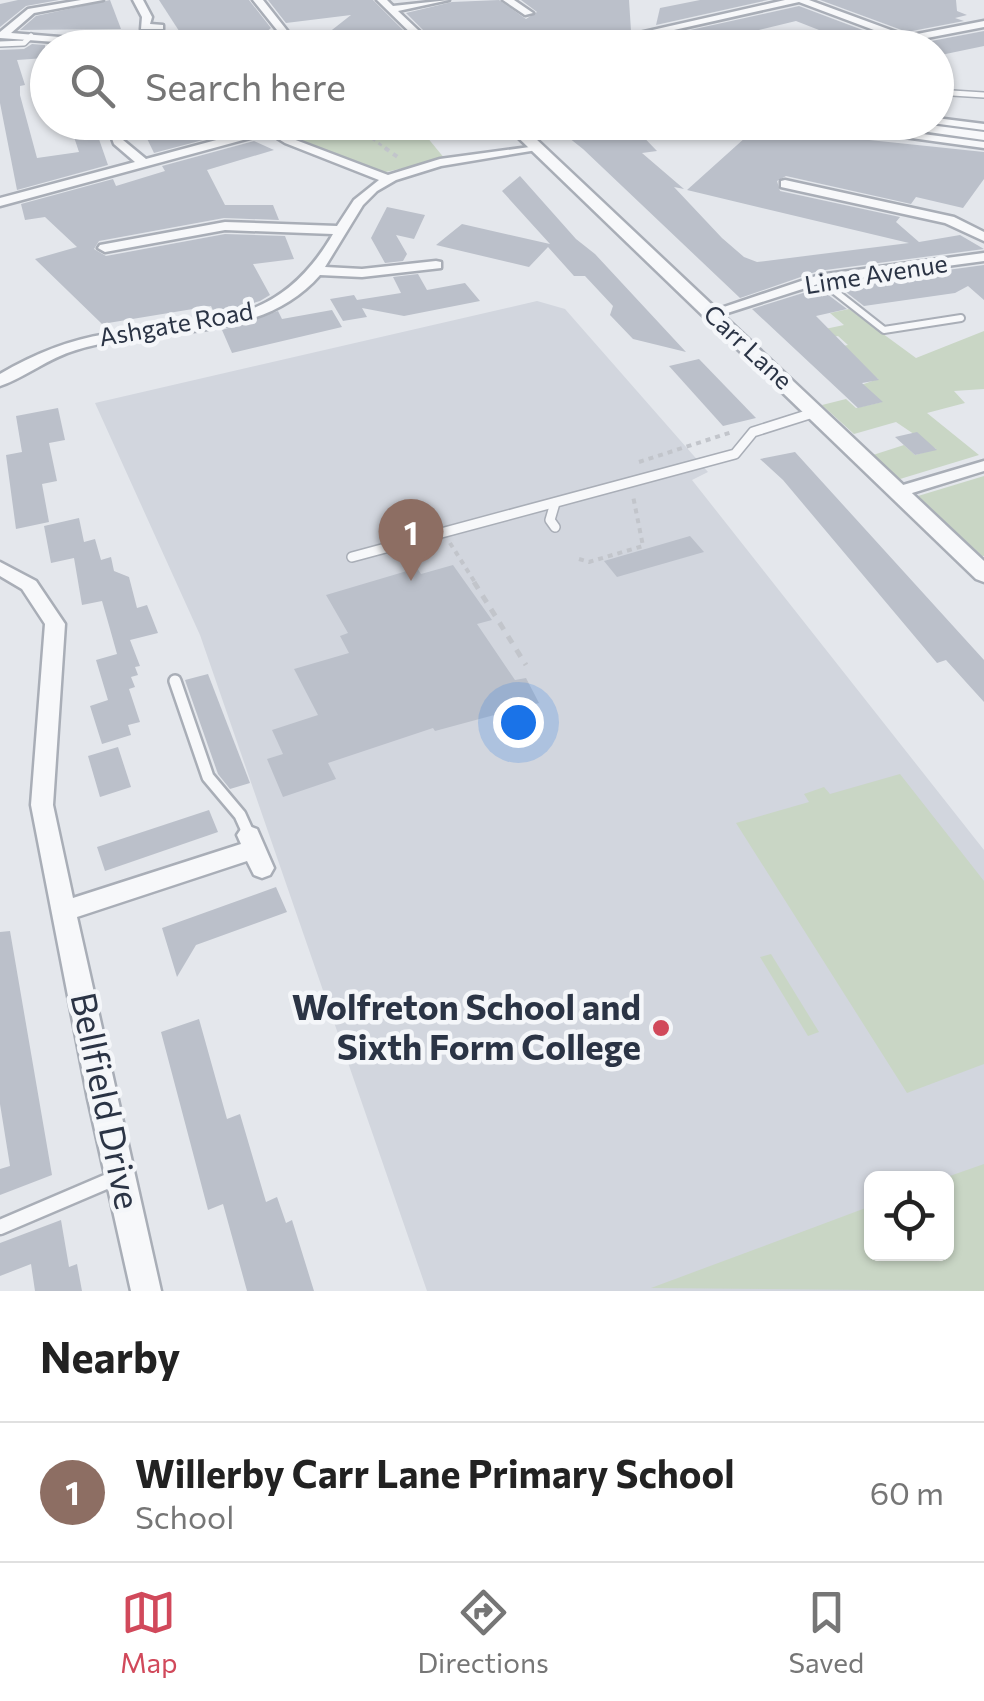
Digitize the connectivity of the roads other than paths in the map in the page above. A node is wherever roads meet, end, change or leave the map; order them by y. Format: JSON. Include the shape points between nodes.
{"nodes":[{"id":1,"x":98,"y":0,"type":"edge"},
{"id":2,"x":138,"y":0,"type":"edge"},
{"id":3,"x":258,"y":0,"type":"edge"},
{"id":4,"x":382,"y":0,"type":"edge"},
{"id":5,"x":444,"y":0,"type":"edge"},
{"id":6,"x":508,"y":0,"type":"edge"},
{"id":7,"x":800,"y":0,"type":"edge"},
{"id":8,"x":538,"y":7,"type":"dead end"},
{"id":9,"x":391,"y":9,"type":"junction"},
{"id":10,"x":984,"y":24,"type":"edge"},
{"id":11,"x":160,"y":27,"type":"dead end"},
{"id":12,"x":282,"y":30,"type":"edge"},
{"id":13,"x":413,"y":30,"type":"edge"},
{"id":14,"x":661,"y":30,"type":"edge"},
{"id":15,"x":882,"y":30,"type":"edge"},
{"id":16,"x":953,"y":30,"type":"edge"},
{"id":17,"x":2,"y":34,"type":"edge"},
{"id":18,"x":30,"y":36,"type":"edge"},
{"id":19,"x":954,"y":93,"type":"edge"},
{"id":20,"x":984,"y":94,"type":"edge"},
{"id":21,"x":954,"y":123,"type":"edge"},
{"id":22,"x":984,"y":127,"type":"edge"},
{"id":23,"x":954,"y":131,"type":"edge"},
{"id":24,"x":984,"y":136,"type":"edge"},
{"id":25,"x":117,"y":140,"type":"edge"},
{"id":26,"x":215,"y":140,"type":"edge"},
{"id":27,"x":292,"y":140,"type":"edge"},
{"id":28,"x":528,"y":140,"type":"edge"},
{"id":29,"x":944,"y":140,"type":"edge"},
{"id":30,"x":984,"y":145,"type":"edge"},
{"id":31,"x":537,"y":148,"type":"junction"},
{"id":32,"x":142,"y":161,"type":"junction"},
{"id":33,"x":388,"y":180,"type":"junction"},
{"id":34,"x":784,"y":184,"type":"dead end"},
{"id":35,"x":0,"y":202,"type":"edge"},
{"id":36,"x":343,"y":230,"type":"junction"},
{"id":37,"x":984,"y":237,"type":"edge"},
{"id":38,"x":105,"y":248,"type":"dead end"},
{"id":39,"x":984,"y":257,"type":"edge"},
{"id":40,"x":319,"y":271,"type":"junction"},
{"id":41,"x":428,"y":272,"type":"dead end"},
{"id":42,"x":819,"y":279,"type":"junction"},
{"id":43,"x":713,"y":314,"type":"junction"},
{"id":44,"x":961,"y":318,"type":"dead end"},
{"id":45,"x":0,"y":381,"type":"edge"},
{"id":46,"x":817,"y":412,"type":"junction"},
{"id":47,"x":984,"y":466,"type":"edge"},
{"id":48,"x":899,"y":492,"type":"junction"},
{"id":49,"x":555,"y":503,"type":"junction"},
{"id":50,"x":555,"y":527,"type":"dead end"},
{"id":51,"x":352,"y":558,"type":"dead end"},
{"id":52,"x":0,"y":568,"type":"edge"},
{"id":53,"x":984,"y":574,"type":"edge"},
{"id":54,"x":175,"y":681,"type":"dead end"},
{"id":55,"x":255,"y":851,"type":"joint"},
{"id":56,"x":65,"y":911,"type":"junction"},
{"id":57,"x":121,"y":1176,"type":"junction"},
{"id":58,"x":0,"y":1226,"type":"edge"},
{"id":59,"x":146,"y":1291,"type":"edge"}],
"edges":[{"from":1,"to":17,"type":"street","via":[[30,11]]},
{"from":2,"to":11,"type":"street","via":[[144,27]]},
{"from":3,"to":12,"type":"street"},
{"from":4,"to":9,"type":"street"},
{"from":5,"to":9,"type":"street"},
{"from":6,"to":8,"type":"street","via":[[525,11]]},
{"from":7,"to":14,"type":"street"},
{"from":7,"to":15,"type":"street"},
{"from":9,"to":13,"type":"street"},
{"from":10,"to":16,"type":"street"},
{"from":17,"to":18,"type":"street"},
{"from":19,"to":20,"type":"lane"},
{"from":21,"to":22,"type":"street"},
{"from":23,"to":24,"type":"street"},
{"from":25,"to":32,"type":"street"},
{"from":26,"to":32,"type":"street"},
{"from":27,"to":33,"type":"street"},
{"from":28,"to":31,"type":"street","name":"Carr Lane"},
{"from":29,"to":30,"type":"street"},
{"from":31,"to":33,"type":"street","name":"Ashgate Road","via":[[420,168]]},
{"from":31,"to":43,"type":"street","name":"Carr Lane"},
{"from":32,"to":35,"type":"street"},
{"from":33,"to":36,"type":"street","name":"Ashgate Road","via":[[358,202]]},
{"from":34,"to":37,"type":"street","via":[[948,220]]},
{"from":36,"to":38,"type":"street","via":[[225,226]]},
{"from":36,"to":40,"type":"street","name":"Ashgate Road"},
{"from":39,"to":42,"type":"street","name":"Lime Avenue"},
{"from":40,"to":41,"type":"street"},
{"from":40,"to":45,"type":"street","name":"Ashgate Road","via":[[275,304],[217,321],[84,340]]},
{"from":42,"to":43,"type":"street","name":"Lime Avenue"},
{"from":42,"to":44,"type":"lane","via":[[884,330]]},
{"from":43,"to":46,"type":"street","name":"Carr Lane"},
{"from":46,"to":48,"type":"street","name":"Carr Lane"},
{"from":46,"to":49,"type":"lane","via":[[753,432],[736,454]]},
{"from":47,"to":48,"type":"street"},
{"from":48,"to":53,"type":"street","name":"Carr Lane"},
{"from":49,"to":50,"type":"lane"},
{"from":49,"to":51,"type":"lane"},
{"from":52,"to":56,"type":"street","name":"Bellfield Drive","via":[[29,585],[55,624],[42,805]]},
{"from":54,"to":55,"type":"lane","via":[[208,777],[240,815]]},
{"from":55,"to":56,"type":"street"},
{"from":56,"to":57,"type":"street","name":"Bellfield Drive"},
{"from":57,"to":58,"type":"lane"},
{"from":57,"to":59,"type":"street","name":"Bellfield Drive"}]}
